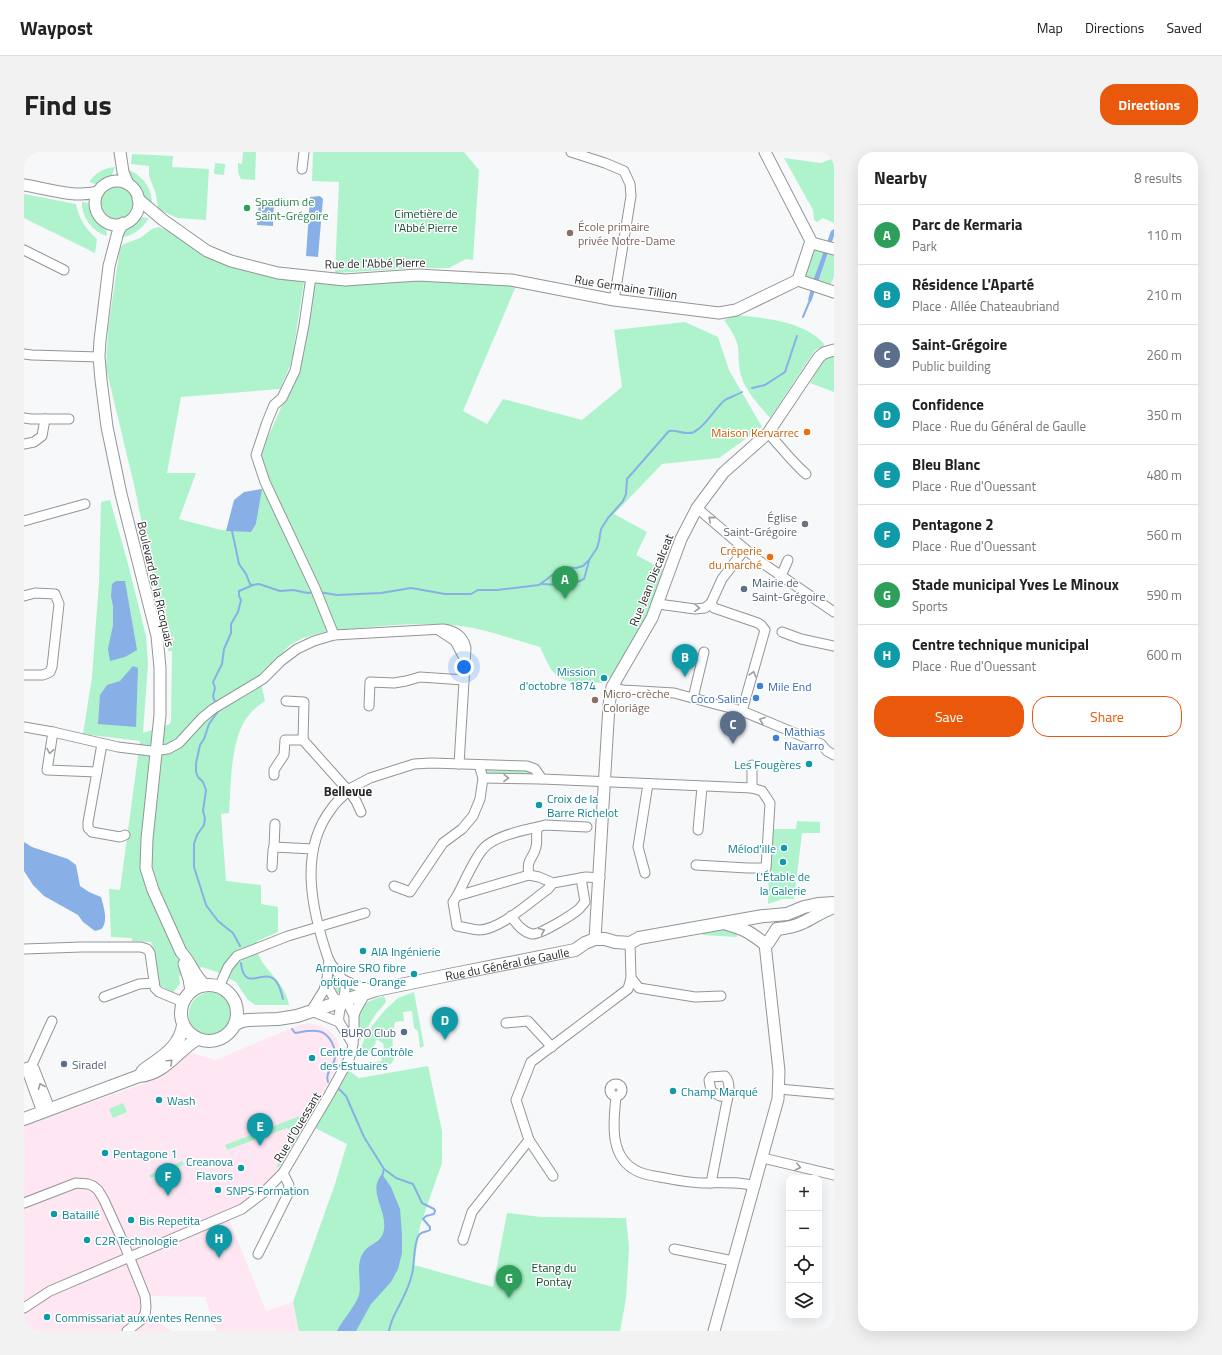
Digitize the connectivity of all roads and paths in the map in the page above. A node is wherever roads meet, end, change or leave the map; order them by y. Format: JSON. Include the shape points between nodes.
{"nodes":[{"id":1,"x":304,"y":152,"type":"edge"},
{"id":2,"x":571,"y":152,"type":"edge"},
{"id":3,"x":765,"y":152,"type":"edge"},
{"id":4,"x":120,"y":155,"type":"edge"},
{"id":5,"x":302,"y":169,"type":"dead end"},
{"id":6,"x":112,"y":181,"type":"junction"},
{"id":7,"x":24,"y":184,"type":"edge"},
{"id":8,"x":128,"y":184,"type":"junction"},
{"id":9,"x":98,"y":192,"type":"junction"},
{"id":10,"x":66,"y":193,"type":"junction"},
{"id":11,"x":138,"y":200,"type":"junction"},
{"id":12,"x":96,"y":205,"type":"junction"},
{"id":13,"x":134,"y":216,"type":"junction"},
{"id":14,"x":163,"y":220,"type":"junction"},
{"id":15,"x":106,"y":221,"type":"junction"},
{"id":16,"x":123,"y":223,"type":"junction"},
{"id":17,"x":816,"y":244,"type":"junction"},
{"id":18,"x":834,"y":249,"type":"edge"},
{"id":19,"x":24,"y":250,"type":"edge"},
{"id":20,"x":109,"y":266,"type":"junction"},
{"id":21,"x":64,"y":270,"type":"dead end"},
{"id":22,"x":311,"y":277,"type":"junction"},
{"id":23,"x":802,"y":281,"type":"junction"},
{"id":24,"x":528,"y":284,"type":"joint"},
{"id":25,"x":830,"y":290,"type":"edge"},
{"id":26,"x":614,"y":300,"type":"junction"},
{"id":27,"x":834,"y":350,"type":"edge"},
{"id":28,"x":24,"y":354,"type":"edge"},
{"id":29,"x":99,"y":357,"type":"junction"},
{"id":30,"x":24,"y":418,"type":"edge"},
{"id":31,"x":45,"y":419,"type":"junction"},
{"id":32,"x":69,"y":419,"type":"dead end"},
{"id":33,"x":768,"y":433,"type":"junction"},
{"id":34,"x":24,"y":444,"type":"edge"},
{"id":35,"x":806,"y":474,"type":"dead end"},
{"id":36,"x":85,"y":504,"type":"dead end"},
{"id":37,"x":697,"y":508,"type":"junction"},
{"id":38,"x":24,"y":522,"type":"edge"},
{"id":39,"x":745,"y":549,"type":"junction"},
{"id":40,"x":788,"y":560,"type":"dead end"},
{"id":41,"x":781,"y":576,"type":"junction"},
{"id":42,"x":24,"y":596,"type":"edge"},
{"id":43,"x":711,"y":603,"type":"junction"},
{"id":44,"x":658,"y":604,"type":"junction"},
{"id":45,"x":834,"y":612,"type":"edge"},
{"id":46,"x":782,"y":632,"type":"dead end"},
{"id":47,"x":334,"y":635,"type":"junction"},
{"id":48,"x":834,"y":646,"type":"edge"},
{"id":49,"x":704,"y":652,"type":"dead end"},
{"id":50,"x":24,"y":675,"type":"edge"},
{"id":51,"x":464,"y":680,"type":"junction"},
{"id":52,"x":612,"y":687,"type":"junction"},
{"id":53,"x":693,"y":698,"type":"junction"},
{"id":54,"x":286,"y":700,"type":"dead end"},
{"id":55,"x":369,"y":706,"type":"dead end"},
{"id":56,"x":742,"y":712,"type":"junction"},
{"id":57,"x":24,"y":727,"type":"edge"},
{"id":58,"x":53,"y":732,"type":"junction"},
{"id":59,"x":303,"y":740,"type":"junction"},
{"id":60,"x":102,"y":744,"type":"junction"},
{"id":61,"x":157,"y":750,"type":"junction"},
{"id":62,"x":834,"y":755,"type":"edge"},
{"id":63,"x":459,"y":764,"type":"junction"},
{"id":64,"x":479,"y":765,"type":"junction"},
{"id":65,"x":752,"y":765,"type":"dead end"},
{"id":66,"x":97,"y":772,"type":"junction"},
{"id":67,"x":274,"y":775,"type":"dead end"},
{"id":68,"x":483,"y":778,"type":"junction"},
{"id":69,"x":542,"y":778,"type":"junction"},
{"id":70,"x":605,"y":782,"type":"junction"},
{"id":71,"x":648,"y":784,"type":"junction"},
{"id":72,"x":702,"y":787,"type":"junction"},
{"id":73,"x":752,"y":788,"type":"junction"},
{"id":74,"x":348,"y":791,"type":"junction"},
{"id":75,"x":361,"y":812,"type":"dead end"},
{"id":76,"x":276,"y":824,"type":"dead end"},
{"id":77,"x":538,"y":827,"type":"junction"},
{"id":78,"x":587,"y":827,"type":"dead end"},
{"id":79,"x":698,"y":830,"type":"dead end"},
{"id":80,"x":125,"y":835,"type":"dead end"},
{"id":81,"x":274,"y":847,"type":"junction"},
{"id":82,"x":313,"y":849,"type":"junction"},
{"id":83,"x":696,"y":865,"type":"dead end"},
{"id":84,"x":272,"y":867,"type":"dead end"},
{"id":85,"x":645,"y":873,"type":"dead end"},
{"id":86,"x":529,"y":875,"type":"junction"},
{"id":87,"x":581,"y":878,"type":"junction"},
{"id":88,"x":600,"y":878,"type":"junction"},
{"id":89,"x":553,"y":883,"type":"junction"},
{"id":90,"x":394,"y":886,"type":"dead end"},
{"id":91,"x":457,"y":896,"type":"junction"},
{"id":92,"x":834,"y":903,"type":"edge"},
{"id":93,"x":834,"y":908,"type":"edge"},
{"id":94,"x":365,"y":913,"type":"dead end"},
{"id":95,"x":511,"y":916,"type":"junction"},
{"id":96,"x":764,"y":916,"type":"junction"},
{"id":97,"x":726,"y":923,"type":"junction"},
{"id":98,"x":318,"y":926,"type":"junction"},
{"id":99,"x":777,"y":929,"type":"junction"},
{"id":100,"x":751,"y":933,"type":"junction"},
{"id":101,"x":595,"y":939,"type":"junction"},
{"id":102,"x":630,"y":943,"type":"junction"},
{"id":103,"x":765,"y":944,"type":"junction"},
{"id":104,"x":24,"y":949,"type":"edge"},
{"id":105,"x":182,"y":952,"type":"junction"},
{"id":106,"x":329,"y":960,"type":"junction"},
{"id":107,"x":631,"y":978,"type":"junction"},
{"id":108,"x":328,"y":979,"type":"junction"},
{"id":109,"x":342,"y":979,"type":"junction"},
{"id":110,"x":154,"y":983,"type":"junction"},
{"id":111,"x":205,"y":985,"type":"junction"},
{"id":112,"x":219,"y":987,"type":"junction"},
{"id":113,"x":191,"y":992,"type":"junction"},
{"id":114,"x":371,"y":992,"type":"junction"},
{"id":115,"x":721,"y":996,"type":"dead end"},
{"id":116,"x":104,"y":997,"type":"dead end"},
{"id":117,"x":342,"y":1001,"type":"junction"},
{"id":118,"x":183,"y":1002,"type":"junction"},
{"id":119,"x":237,"y":1006,"type":"junction"},
{"id":120,"x":311,"y":1011,"type":"junction"},
{"id":121,"x":354,"y":1015,"type":"junction"},
{"id":122,"x":52,"y":1021,"type":"dead end"},
{"id":123,"x":339,"y":1022,"type":"junction"},
{"id":124,"x":506,"y":1023,"type":"dead end"},
{"id":125,"x":236,"y":1024,"type":"junction"},
{"id":126,"x":183,"y":1025,"type":"junction"},
{"id":127,"x":197,"y":1039,"type":"junction"},
{"id":128,"x":353,"y":1044,"type":"junction"},
{"id":129,"x":552,"y":1047,"type":"junction"},
{"id":130,"x":27,"y":1067,"type":"edge"},
{"id":131,"x":139,"y":1076,"type":"junction"},
{"id":132,"x":779,"y":1089,"type":"junction"},
{"id":133,"x":834,"y":1094,"type":"edge"},
{"id":134,"x":616,"y":1097,"type":"dead end"},
{"id":135,"x":728,"y":1097,"type":"dead end"},
{"id":136,"x":46,"y":1111,"type":"junction"},
{"id":137,"x":24,"y":1119,"type":"edge"},
{"id":138,"x":528,"y":1140,"type":"junction"},
{"id":139,"x":763,"y":1158,"type":"junction"},
{"id":140,"x":283,"y":1173,"type":"junction"},
{"id":141,"x":834,"y":1175,"type":"edge"},
{"id":142,"x":553,"y":1176,"type":"dead end"},
{"id":143,"x":711,"y":1183,"type":"junction"},
{"id":144,"x":755,"y":1186,"type":"junction"},
{"id":145,"x":24,"y":1203,"type":"edge"},
{"id":146,"x":463,"y":1240,"type":"dead end"},
{"id":147,"x":674,"y":1249,"type":"dead end"},
{"id":148,"x":258,"y":1254,"type":"dead end"},
{"id":149,"x":130,"y":1257,"type":"junction"},
{"id":150,"x":733,"y":1261,"type":"junction"},
{"id":151,"x":24,"y":1308,"type":"edge"},
{"id":152,"x":127,"y":1331,"type":"edge"},
{"id":153,"x":714,"y":1331,"type":"edge"}],
"edges":[{"from":1,"to":5,"type":"street"},
{"from":2,"to":26,"type":"street","via":[[624,171],[630,184]]},
{"from":3,"to":17,"type":"street"},
{"from":4,"to":6,"type":"street"},
{"from":4,"to":8,"type":"street"},
{"from":6,"to":8,"type":"street"},
{"from":6,"to":9,"type":"street"},
{"from":7,"to":10,"type":"street"},
{"from":8,"to":11,"type":"street","via":[[135,190]]},
{"from":9,"to":10,"type":"street"},
{"from":9,"to":12,"type":"street"},
{"from":10,"to":12,"type":"street"},
{"from":11,"to":13,"type":"street"},
{"from":11,"to":14,"type":"street","name":"Rue de l'Abbé Pierre"},
{"from":12,"to":15,"type":"street","via":[[100,216]]},
{"from":13,"to":14,"type":"street","name":"Rue de l'Abbé Pierre","via":[[144,214]]},
{"from":13,"to":16,"type":"street"},
{"from":14,"to":22,"type":"street","name":"Rue de l'Abbé Pierre","via":[[208,251],[231,260],[278,273]]},
{"from":15,"to":16,"type":"street","via":[[114,224]]},
{"from":15,"to":20,"type":"street","name":"Boulevard de la Ricoquais","via":[[110,234]]},
{"from":16,"to":20,"type":"street","name":"Boulevard de la Ricoquais"},
{"from":17,"to":18,"type":"street"},
{"from":17,"to":23,"type":"street","via":[[810,244]]},
{"from":19,"to":21,"type":"street"},
{"from":20,"to":29,"type":"street","name":"Boulevard de la Ricoquais"},
{"from":22,"to":24,"type":"street","name":"Rue de l'Abbé Pierre","via":[[351,280],[425,275],[511,280]]},
{"from":22,"to":47,"type":"street","via":[[295,371],[282,398],[274,405],[256,455],[265,482]]},
{"from":23,"to":25,"type":"street"},
{"from":23,"to":26,"type":"street","name":"Rue Germaine Tillion","via":[[736,310],[719,313]]},
{"from":24,"to":26,"type":"street","name":"Rue Germaine Tillion"},
{"from":27,"to":33,"type":"street","name":"Rue Jean Discalceat","via":[[819,357]]},
{"from":28,"to":29,"type":"street"},
{"from":29,"to":61,"type":"street","name":"Boulevard de la Ricoquais","via":[[103,403],[112,450],[157,636],[160,676]]},
{"from":30,"to":31,"type":"street"},
{"from":31,"to":32,"type":"street"},
{"from":31,"to":34,"type":"street","via":[[42,436],[34,442]]},
{"from":33,"to":35,"type":"street"},
{"from":33,"to":37,"type":"street","name":"Rue Jean Discalceat","via":[[723,473]]},
{"from":36,"to":38,"type":"street"},
{"from":39,"to":37,"type":"street","one_way":true},
{"from":37,"to":44,"type":"street","name":"Rue Jean Discalceat","via":[[681,539]]},
{"from":39,"to":41,"type":"street"},
{"from":39,"to":43,"type":"street","via":[[722,580]]},
{"from":40,"to":41,"type":"street"},
{"from":41,"to":45,"type":"street"},
{"from":42,"to":50,"type":"street","via":[[35,593],[55,594],[59,604],[50,672],[43,675]]},
{"from":44,"to":43,"type":"street","one_way":true,"via":[[701,609]]},
{"from":56,"to":43,"type":"street","one_way":true,"via":[[765,630],[758,623],[714,608]]},
{"from":44,"to":52,"type":"street","name":"Rue Jean Discalceat"},
{"from":46,"to":48,"type":"street","via":[[800,639]]},
{"from":47,"to":51,"type":"street","via":[[437,630],[451,637],[459,646],[465,661]]},
{"from":47,"to":61,"type":"street","via":[[314,640],[297,649],[263,679],[202,718],[179,743],[168,749]]},
{"from":49,"to":53,"type":"street"},
{"from":51,"to":55,"type":"street","via":[[420,677],[394,683],[370,682]]},
{"from":51,"to":63,"type":"street"},
{"from":52,"to":53,"type":"street","via":[[674,693]]},
{"from":52,"to":70,"type":"street","name":"Rue Jean Discalceat"},
{"from":53,"to":56,"type":"street"},
{"from":54,"to":59,"type":"street","via":[[304,702]]},
{"from":62,"to":56,"type":"street","one_way":true,"via":[[821,744]]},
{"from":57,"to":58,"type":"street"},
{"from":58,"to":60,"type":"street"},
{"from":58,"to":66,"type":"street","one_way":true,"via":[[47,770]]},
{"from":59,"to":67,"type":"street","via":[[285,740],[284,755],[274,770]]},
{"from":59,"to":74,"type":"street"},
{"from":60,"to":61,"type":"street"},
{"from":60,"to":66,"type":"street"},
{"from":61,"to":105,"type":"street","name":"Boulevard de la Ricoquais","via":[[146,868],[153,890]]},
{"from":63,"to":64,"type":"street"},
{"from":63,"to":74,"type":"street","via":[[414,764],[370,778]]},
{"from":64,"to":68,"type":"street"},
{"from":64,"to":69,"type":"street","via":[[527,766],[535,769]]},
{"from":65,"to":73,"type":"street"},
{"from":66,"to":80,"type":"street","via":[[88,828],[92,832],[120,837]]},
{"from":68,"to":69,"type":"street","one_way":true},
{"from":68,"to":90,"type":"street","via":[[480,799],[473,816],[462,829],[443,843],[410,892]]},
{"from":69,"to":70,"type":"street"},
{"from":70,"to":71,"type":"street"},
{"from":70,"to":88,"type":"street","name":"Rue Jean Discalceat"},
{"from":71,"to":72,"type":"street"},
{"from":71,"to":85,"type":"street","via":[[638,847]]},
{"from":72,"to":73,"type":"street"},
{"from":72,"to":79,"type":"street"},
{"from":73,"to":83,"type":"street","via":[[762,791],[770,803],[766,868]]},
{"from":74,"to":75,"type":"street"},
{"from":74,"to":82,"type":"street","via":[[331,808],[322,823]]},
{"from":76,"to":81,"type":"street"},
{"from":77,"to":78,"type":"street"},
{"from":77,"to":86,"type":"street","via":[[536,847],[528,864]]},
{"from":77,"to":91,"type":"street","via":[[509,835],[486,846]]},
{"from":81,"to":82,"type":"street"},
{"from":81,"to":84,"type":"street"},
{"from":82,"to":98,"type":"street","via":[[310,870]]},
{"from":86,"to":89,"type":"street","via":[[539,876]]},
{"from":86,"to":91,"type":"street"},
{"from":87,"to":88,"type":"street"},
{"from":87,"to":89,"type":"street"},
{"from":95,"to":87,"type":"street","one_way":true,"via":[[530,934],[545,931],[579,910],[584,902]]},
{"from":88,"to":101,"type":"street","name":"Rue Jean Discalceat"},
{"from":89,"to":95,"type":"street"},
{"from":91,"to":95,"type":"street","via":[[453,902],[457,926],[477,930],[488,929]]},
{"from":92,"to":96,"type":"main road","via":[[804,907],[787,914]]},
{"from":93,"to":99,"type":"main road","via":[[790,928]]},
{"from":94,"to":98,"type":"street"},
{"from":96,"to":97,"type":"main road"},
{"from":96,"to":99,"type":"main road"},
{"from":96,"to":100,"type":"main road"},
{"from":97,"to":100,"type":"main road"},
{"from":97,"to":102,"type":"main road","via":[[639,938]]},
{"from":98,"to":106,"type":"street"},
{"from":98,"to":112,"type":"street","via":[[237,956],[228,967]]},
{"from":99,"to":103,"type":"main road"},
{"from":100,"to":103,"type":"main road"},
{"from":101,"to":102,"type":"main road"},
{"from":101,"to":114,"type":"main road","name":"Rue du Général de Gaulle","via":[[585,942],[575,950]]},
{"from":102,"to":107,"type":"street"},
{"from":103,"to":132,"type":"street"},
{"from":104,"to":110,"type":"street","via":[[147,949],[150,953]]},
{"from":105,"to":111,"type":"street","name":"Boulevard de la Ricoquais","via":[[196,976]]},
{"from":105,"to":113,"type":"street","name":"Boulevard de la Ricoquais"},
{"from":106,"to":108,"type":"street"},
{"from":106,"to":109,"type":"street"},
{"from":107,"to":115,"type":"street","via":[[639,988],[695,997]]},
{"from":107,"to":129,"type":"street","via":[[628,989]]},
{"from":108,"to":117,"type":"street","via":[[331,994]]},
{"from":108,"to":120,"type":"street"},
{"from":109,"to":114,"type":"street"},
{"from":109,"to":117,"type":"street","via":[[345,994]]},
{"from":110,"to":116,"type":"street","via":[[138,984]]},
{"from":110,"to":118,"type":"street","via":[[159,992]]},
{"from":111,"to":112,"type":"main road"},
{"from":111,"to":113,"type":"main road"},
{"from":112,"to":119,"type":"main road","via":[[227,991]]},
{"from":113,"to":118,"type":"main road"},
{"from":114,"to":117,"type":"main road","name":"Rue du Général de Gaulle"},
{"from":114,"to":121,"type":"street","name":"Rue d'Ouessant"},
{"from":117,"to":120,"type":"main road","name":"Rue du Général de Gaulle"},
{"from":117,"to":121,"type":"street","via":[[348,1004]]},
{"from":117,"to":123,"type":"street"},
{"from":118,"to":126,"type":"main road"},
{"from":119,"to":120,"type":"main road","name":"Rue du Général de Gaulle","via":[[246,1011],[262,1013]]},
{"from":119,"to":125,"type":"main road"},
{"from":120,"to":123,"type":"street"},
{"from":120,"to":125,"type":"main road","name":"Rue du Général de Gaulle","via":[[287,1018],[242,1020]]},
{"from":121,"to":128,"type":"street","name":"Rue d'Ouessant"},
{"from":122,"to":130,"type":"street","via":[[32,1066]]},
{"from":123,"to":128,"type":"street"},
{"from":124,"to":129,"type":"street","via":[[528,1021]]},
{"from":125,"to":127,"type":"main road","via":[[226,1037],[210,1042]]},
{"from":126,"to":127,"type":"main road"},
{"from":126,"to":131,"type":"main road","via":[[178,1042]]},
{"from":131,"to":127,"type":"main road","one_way":true,"via":[[146,1076],[164,1067]]},
{"from":128,"to":140,"type":"street","name":"Rue d'Ouessant","via":[[349,1059],[338,1080]]},
{"from":129,"to":138,"type":"street","via":[[531,1062],[516,1100]]},
{"from":130,"to":136,"type":"street"},
{"from":131,"to":136,"type":"main road"},
{"from":132,"to":133,"type":"street"},
{"from":132,"to":139,"type":"street"},
{"from":134,"to":143,"type":"street","via":[[615,1142],[619,1155],[628,1165],[645,1174],[681,1182]]},
{"from":135,"to":143,"type":"street"},
{"from":136,"to":137,"type":"main road"},
{"from":138,"to":142,"type":"street"},
{"from":138,"to":146,"type":"street","via":[[472,1212]]},
{"from":139,"to":141,"type":"street","one_way":true},
{"from":139,"to":144,"type":"street"},
{"from":140,"to":148,"type":"street","via":[[289,1185],[288,1194]]},
{"from":140,"to":149,"type":"street","name":"Rue d'Ouessant","via":[[242,1209]]},
{"from":143,"to":144,"type":"street"},
{"from":144,"to":150,"type":"street"},
{"from":145,"to":149,"type":"street","via":[[76,1183],[93,1186],[104,1200]]},
{"from":147,"to":150,"type":"street"},
{"from":149,"to":151,"type":"street","name":"Rue d'Ouessant","via":[[50,1291]]},
{"from":149,"to":152,"type":"street","via":[[144,1291],[146,1307],[141,1320]]},
{"from":150,"to":153,"type":"street"}]}
